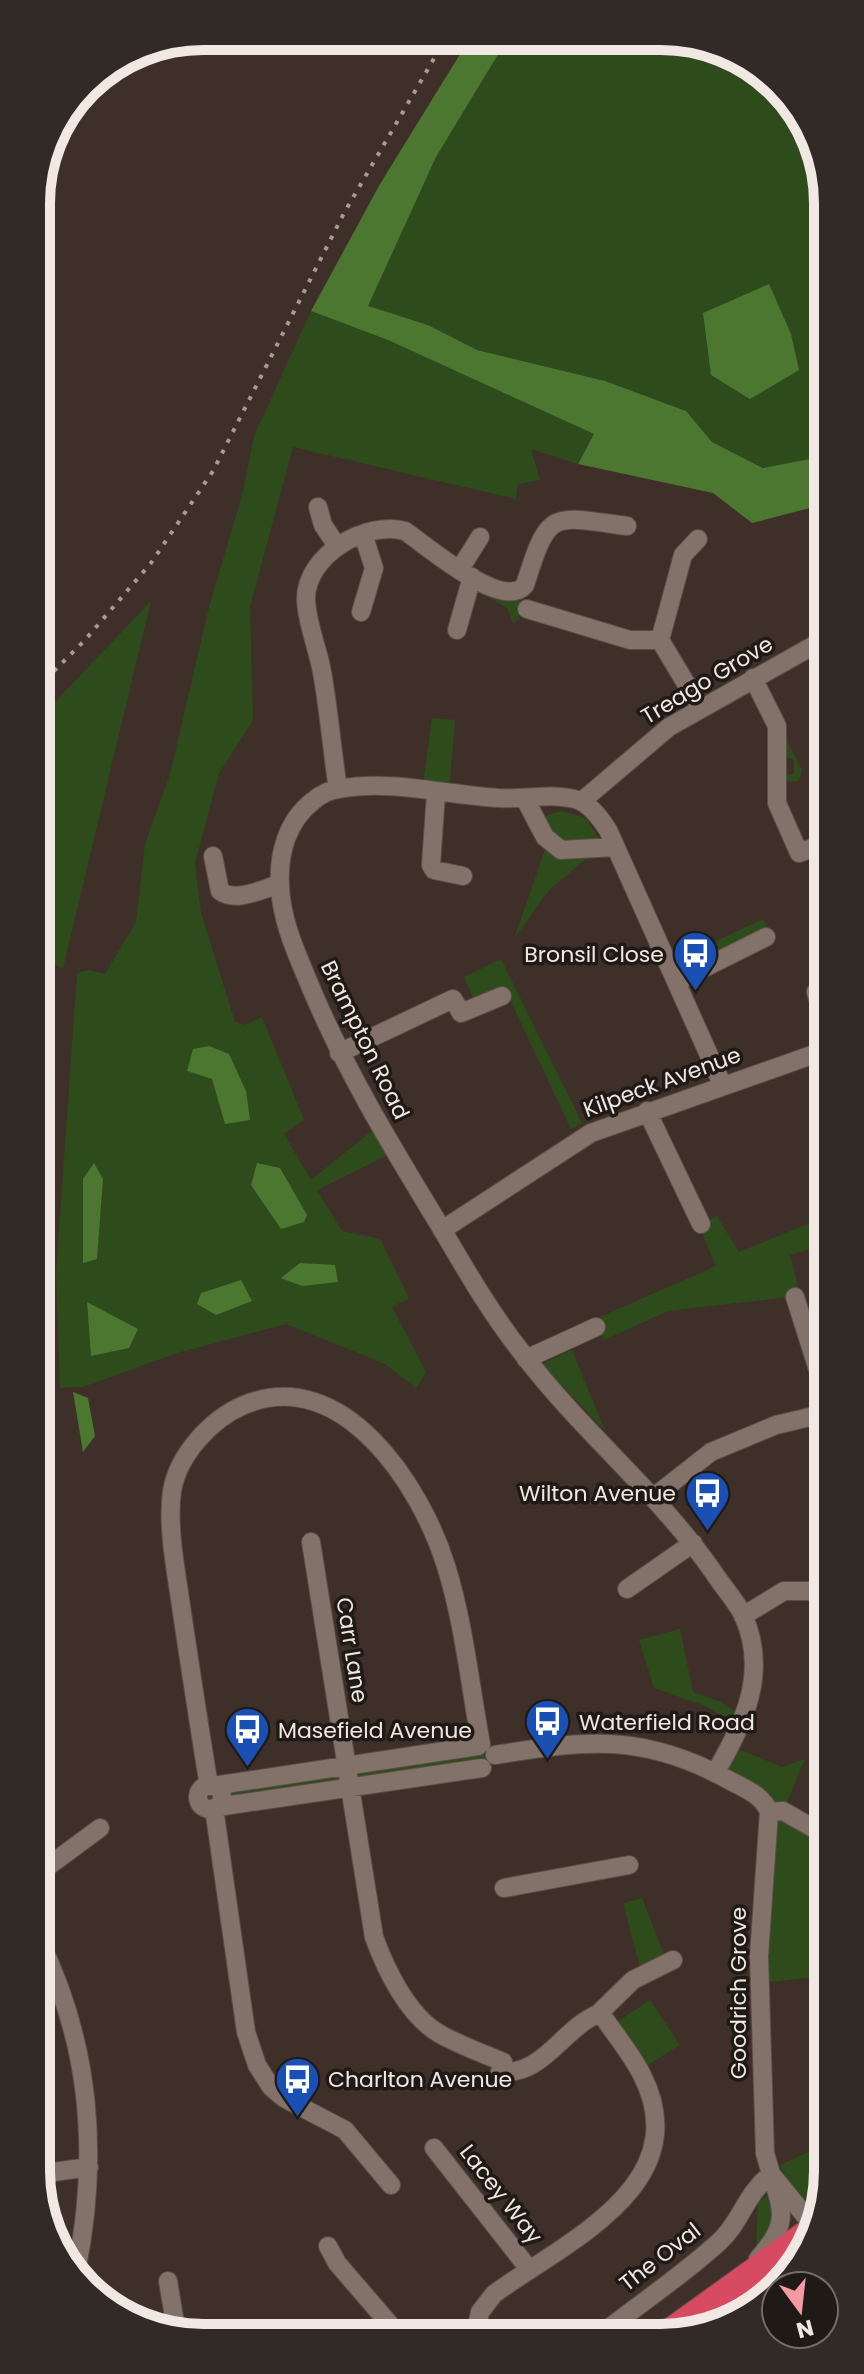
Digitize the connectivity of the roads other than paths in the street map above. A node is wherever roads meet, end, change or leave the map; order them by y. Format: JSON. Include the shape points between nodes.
{"nodes":[{"id":1,"x":318,"y":507,"type":"dead end"},
{"id":2,"x":627,"y":526,"type":"dead end"},
{"id":3,"x":363,"y":534,"type":"junction"},
{"id":4,"x":480,"y":537,"type":"dead end"},
{"id":5,"x":698,"y":539,"type":"dead end"},
{"id":6,"x":337,"y":546,"type":"junction"},
{"id":7,"x":466,"y":573,"type":"junction"},
{"id":8,"x":527,"y":609,"type":"dead end"},
{"id":9,"x":361,"y":612,"type":"dead end"},
{"id":10,"x":457,"y":630,"type":"dead end"},
{"id":11,"x":660,"y":640,"type":"junction"},
{"id":12,"x":814,"y":645,"type":"edge"},
{"id":13,"x":753,"y":678,"type":"junction"},
{"id":14,"x":700,"y":707,"type":"junction"},
{"id":15,"x":338,"y":789,"type":"junction"},
{"id":16,"x":436,"y":793,"type":"junction"},
{"id":17,"x":525,"y":799,"type":"junction"},
{"id":18,"x":582,"y":801,"type":"junction"},
{"id":19,"x":615,"y":847,"type":"junction"},
{"id":20,"x":814,"y":847,"type":"edge"},
{"id":21,"x":213,"y":856,"type":"dead end"},
{"id":22,"x":463,"y":876,"type":"dead end"},
{"id":23,"x":280,"y":884,"type":"junction"},
{"id":24,"x":766,"y":937,"type":"dead end"},
{"id":25,"x":676,"y":982,"type":"junction"},
{"id":26,"x":502,"y":996,"type":"dead end"},
{"id":27,"x":339,"y":1053,"type":"junction"},
{"id":28,"x":814,"y":1054,"type":"edge"},
{"id":29,"x":722,"y":1084,"type":"junction"},
{"id":30,"x":647,"y":1111,"type":"junction"},
{"id":31,"x":701,"y":1224,"type":"dead end"},
{"id":32,"x":442,"y":1230,"type":"junction"},
{"id":33,"x":795,"y":1297,"type":"dead end"},
{"id":34,"x":596,"y":1327,"type":"dead end"},
{"id":35,"x":814,"y":1357,"type":"edge"},
{"id":36,"x":526,"y":1359,"type":"junction"},
{"id":37,"x":814,"y":1416,"type":"edge"},
{"id":38,"x":655,"y":1496,"type":"junction"},
{"id":39,"x":311,"y":1542,"type":"dead end"},
{"id":40,"x":693,"y":1543,"type":"junction"},
{"id":41,"x":627,"y":1589,"type":"dead end"},
{"id":42,"x":811,"y":1591,"type":"dead end"},
{"id":43,"x":743,"y":1616,"type":"junction"},
{"id":44,"x":484,"y":1753,"type":"junction"},
{"id":45,"x":345,"y":1766,"type":"junction"},
{"id":46,"x":715,"y":1773,"type":"junction"},
{"id":47,"x":211,"y":1786,"type":"junction"},
{"id":48,"x":349,"y":1787,"type":"junction"},
{"id":49,"x":215,"y":1808,"type":"junction"},
{"id":50,"x":769,"y":1812,"type":"junction"},
{"id":51,"x":100,"y":1828,"type":"dead end"},
{"id":52,"x":814,"y":1829,"type":"edge"},
{"id":53,"x":50,"y":1865,"type":"edge"},
{"id":54,"x":629,"y":1865,"type":"dead end"},
{"id":55,"x":504,"y":1888,"type":"dead end"},
{"id":56,"x":673,"y":1960,"type":"dead end"},
{"id":57,"x":50,"y":1970,"type":"edge"},
{"id":58,"x":598,"y":2014,"type":"junction"},
{"id":59,"x":434,"y":2148,"type":"dead end"},
{"id":60,"x":89,"y":2167,"type":"junction"},
{"id":61,"x":50,"y":2172,"type":"edge"},
{"id":62,"x":771,"y":2174,"type":"junction"},
{"id":63,"x":391,"y":2185,"type":"dead end"},
{"id":64,"x":806,"y":2219,"type":"edge"},
{"id":65,"x":796,"y":2242,"type":"edge"},
{"id":66,"x":328,"y":2246,"type":"dead end"},
{"id":67,"x":78,"y":2259,"type":"edge"},
{"id":68,"x":529,"y":2269,"type":"junction"},
{"id":69,"x":168,"y":2281,"type":"dead end"},
{"id":70,"x":728,"y":2289,"type":"junction"},
{"id":71,"x":175,"y":2321,"type":"edge"},
{"id":72,"x":684,"y":2322,"type":"edge"},
{"id":73,"x":390,"y":2324,"type":"edge"},
{"id":74,"x":479,"y":2324,"type":"edge"},
{"id":75,"x":614,"y":2324,"type":"edge"}],
"edges":[{"from":1,"to":6,"type":"street"},
{"from":2,"to":7,"type":"street","via":[[556,521],[541,535],[525,585],[514,593],[500,592]]},
{"from":3,"to":6,"type":"street"},
{"from":3,"to":7,"type":"street","via":[[380,528],[405,531]]},
{"from":3,"to":9,"type":"street","via":[[374,568]]},
{"from":4,"to":7,"type":"street"},
{"from":5,"to":11,"type":"street","via":[[683,555]]},
{"from":6,"to":15,"type":"street","via":[[315,574],[306,599],[323,675]]},
{"from":7,"to":10,"type":"street"},
{"from":8,"to":11,"type":"street","via":[[630,640]]},
{"from":11,"to":14,"type":"street"},
{"from":12,"to":13,"type":"street","name":"Treago Grove"},
{"from":13,"to":14,"type":"street","name":"Treago Grove"},
{"from":13,"to":20,"type":"street","via":[[777,726],[777,803],[799,853]]},
{"from":14,"to":18,"type":"street","name":"Treago Grove"},
{"from":15,"to":16,"type":"street"},
{"from":15,"to":23,"type":"street","name":"Brampton Road","via":[[322,794],[294,821],[284,841]]},
{"from":16,"to":17,"type":"street"},
{"from":16,"to":22,"type":"street","via":[[431,865]]},
{"from":17,"to":18,"type":"street"},
{"from":17,"to":19,"type":"street","via":[[545,837],[561,850]]},
{"from":18,"to":19,"type":"street","via":[[599,816]]},
{"from":19,"to":25,"type":"street"},
{"from":21,"to":23,"type":"street","via":[[225,895]]},
{"from":23,"to":27,"type":"street","name":"Brampton Road","via":[[295,949]]},
{"from":24,"to":25,"type":"street"},
{"from":25,"to":29,"type":"street"},
{"from":26,"to":27,"type":"street","via":[[461,1013],[453,999]]},
{"from":27,"to":32,"type":"street","name":"Brampton Road"},
{"from":28,"to":29,"type":"street","name":"Kilpeck Avenue"},
{"from":29,"to":30,"type":"street","name":"Kilpeck Avenue"},
{"from":30,"to":31,"type":"street"},
{"from":30,"to":32,"type":"street","name":"Kilpeck Avenue","via":[[575,1141]]},
{"from":32,"to":36,"type":"street","name":"Brampton Road"},
{"from":33,"to":35,"type":"street"},
{"from":34,"to":36,"type":"street"},
{"from":36,"to":38,"type":"street","name":"Brampton Road"},
{"from":37,"to":38,"type":"street","via":[[776,1425],[711,1452]]},
{"from":38,"to":40,"type":"street","name":"Brampton Road"},
{"from":39,"to":45,"type":"street","name":"Carr Lane"},
{"from":40,"to":41,"type":"street"},
{"from":40,"to":43,"type":"street","name":"Brampton Road"},
{"from":42,"to":43,"type":"street","via":[[784,1591]]},
{"from":43,"to":46,"type":"street","name":"Brampton Road","via":[[754,1690],[743,1724]]},
{"from":44,"to":45,"type":"street"},
{"from":44,"to":46,"type":"street","via":[[630,1743]]},
{"from":44,"to":47,"type":"street","via":[[447,1568],[428,1518],[386,1456],[350,1419],[317,1400],[263,1397],[235,1409],[206,1431],[187,1455],[172,1490],[174,1555]]},
{"from":44,"to":48,"type":"street"},
{"from":45,"to":47,"type":"street"},
{"from":45,"to":48,"type":"street","name":"Carr Lane"},
{"from":46,"to":50,"type":"street","via":[[756,1795]]},
{"from":47,"to":49,"type":"street","via":[[222,1796]]},
{"from":48,"to":49,"type":"street"},
{"from":48,"to":58,"type":"street","name":"Carr Lane","via":[[382,1960],[409,2004],[437,2033],[502,2066],[523,2070]]},
{"from":49,"to":63,"type":"street","via":[[246,2032],[257,2065],[284,2098],[345,2130]]},
{"from":50,"to":52,"type":"street","via":[[783,1811]]},
{"from":50,"to":62,"type":"street","name":"Goodrich Grove","via":[[759,1956],[765,2153]]},
{"from":51,"to":53,"type":"street"},
{"from":54,"to":55,"type":"street"},
{"from":56,"to":58,"type":"street","via":[[633,1980]]},
{"from":57,"to":60,"type":"street","via":[[73,2033],[85,2089]]},
{"from":58,"to":68,"type":"street","via":[[642,2074],[647,2089],[653,2128],[648,2165],[618,2205]]},
{"from":59,"to":68,"type":"street","name":"Lacey Way"},
{"from":60,"to":61,"type":"street"},
{"from":60,"to":67,"type":"street"},
{"from":62,"to":64,"type":"street","name":"Goodrich Grove"},
{"from":62,"to":70,"type":"street","name":"Goodrich Grove","via":[[781,2228]]},
{"from":62,"to":75,"type":"street","name":"The Oval","via":[[749,2193],[720,2241]]},
{"from":65,"to":70,"type":"highway"},
{"from":66,"to":73,"type":"street"},
{"from":68,"to":74,"type":"street","via":[[487,2302]]},
{"from":69,"to":71,"type":"street"},
{"from":70,"to":72,"type":"highway"}]}
